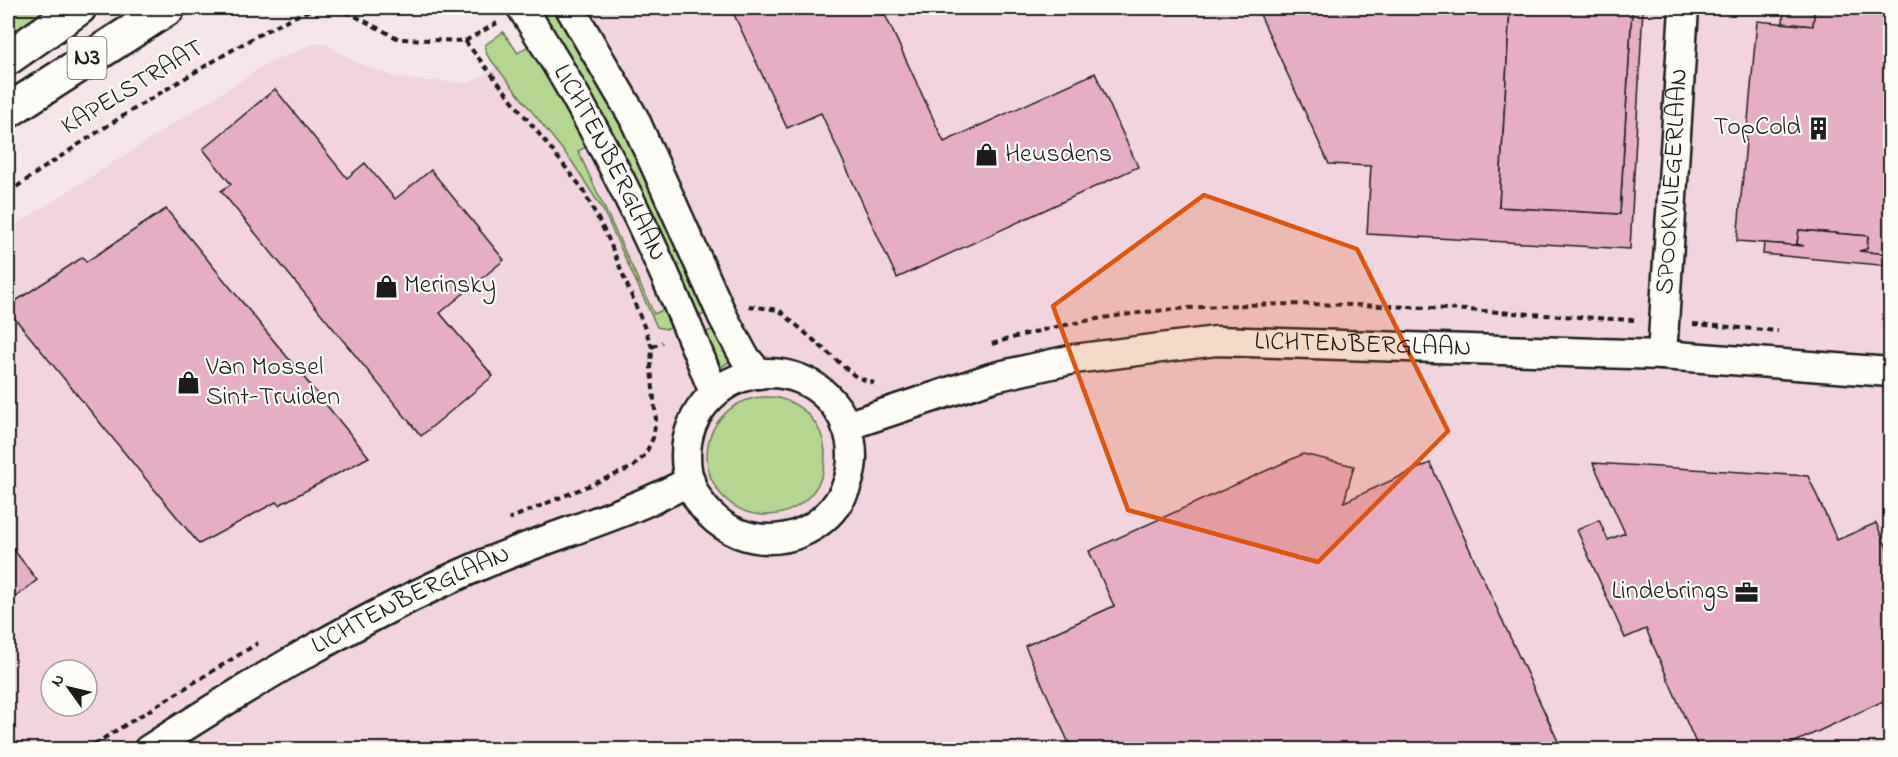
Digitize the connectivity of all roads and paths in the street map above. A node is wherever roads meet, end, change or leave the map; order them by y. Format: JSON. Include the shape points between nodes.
{"nodes":[{"id":1,"x":79,"y":8,"type":"edge"},
{"id":2,"x":168,"y":8,"type":"edge"},
{"id":3,"x":316,"y":8,"type":"edge"},
{"id":4,"x":325,"y":8,"type":"edge"},
{"id":5,"x":522,"y":8,"type":"edge"},
{"id":6,"x":570,"y":8,"type":"edge"},
{"id":7,"x":1684,"y":8,"type":"edge"},
{"id":8,"x":497,"y":23,"type":"dead end"},
{"id":9,"x":465,"y":41,"type":"junction"},
{"id":10,"x":8,"y":58,"type":"edge"},
{"id":11,"x":8,"y":111,"type":"edge"},
{"id":12,"x":8,"y":193,"type":"edge"},
{"id":13,"x":1662,"y":355,"type":"junction"},
{"id":14,"x":1890,"y":372,"type":"edge"},
{"id":15,"x":759,"y":374,"type":"junction"},
{"id":16,"x":714,"y":393,"type":"junction"},
{"id":17,"x":846,"y":426,"type":"junction"},
{"id":18,"x":690,"y":480,"type":"junction"},
{"id":19,"x":503,"y":522,"type":"dead end"},
{"id":20,"x":260,"y":642,"type":"dead end"},
{"id":21,"x":85,"y":750,"type":"edge"},
{"id":22,"x":148,"y":750,"type":"edge"}],
"edges":[{"from":1,"to":10,"type":"main road","number":"N3"},
{"from":2,"to":11,"type":"main road","number":"N3"},
{"from":3,"to":12,"type":"path","name":"KAPELSTRAAT","via":[[289,17],[159,93]]},
{"from":4,"to":9,"type":"path","via":[[351,14],[399,39]]},
{"from":5,"to":16,"type":"street","name":"LICHTENBERGLAAN","via":[[584,107],[610,158]]},
{"from":6,"to":15,"type":"street","name":"LICHTENBERGLAAN","via":[[634,118],[723,316],[744,356]]},
{"from":7,"to":13,"type":"street","name":"SPOOKVLIEGERLAAN"},
{"from":8,"to":9,"type":"path"},
{"from":9,"to":19,"type":"path","via":[[582,188],[608,238],[652,346],[656,420],[645,455],[633,467]]},
{"from":13,"to":14,"type":"street","name":"LICHTENBERGLAAN"},
{"from":13,"to":17,"type":"street","name":"LICHTENBERGLAAN","via":[[1216,341],[1074,359],[994,376]]},
{"from":15,"to":16,"type":"street","via":[[731,381]]},
{"from":15,"to":17,"type":"street","via":[[791,376],[808,383],[826,396]]},
{"from":16,"to":18,"type":"street","via":[[695,419],[688,437],[686,462]]},
{"from":17,"to":18,"type":"street","via":[[852,453],[849,478],[838,502],[821,521],[798,534],[770,539],[745,536],[727,528],[709,514]]},
{"from":18,"to":22,"type":"street","name":"LICHTENBERGLAAN","via":[[661,496],[478,566],[347,631]]},
{"from":20,"to":21,"type":"path"}]}
